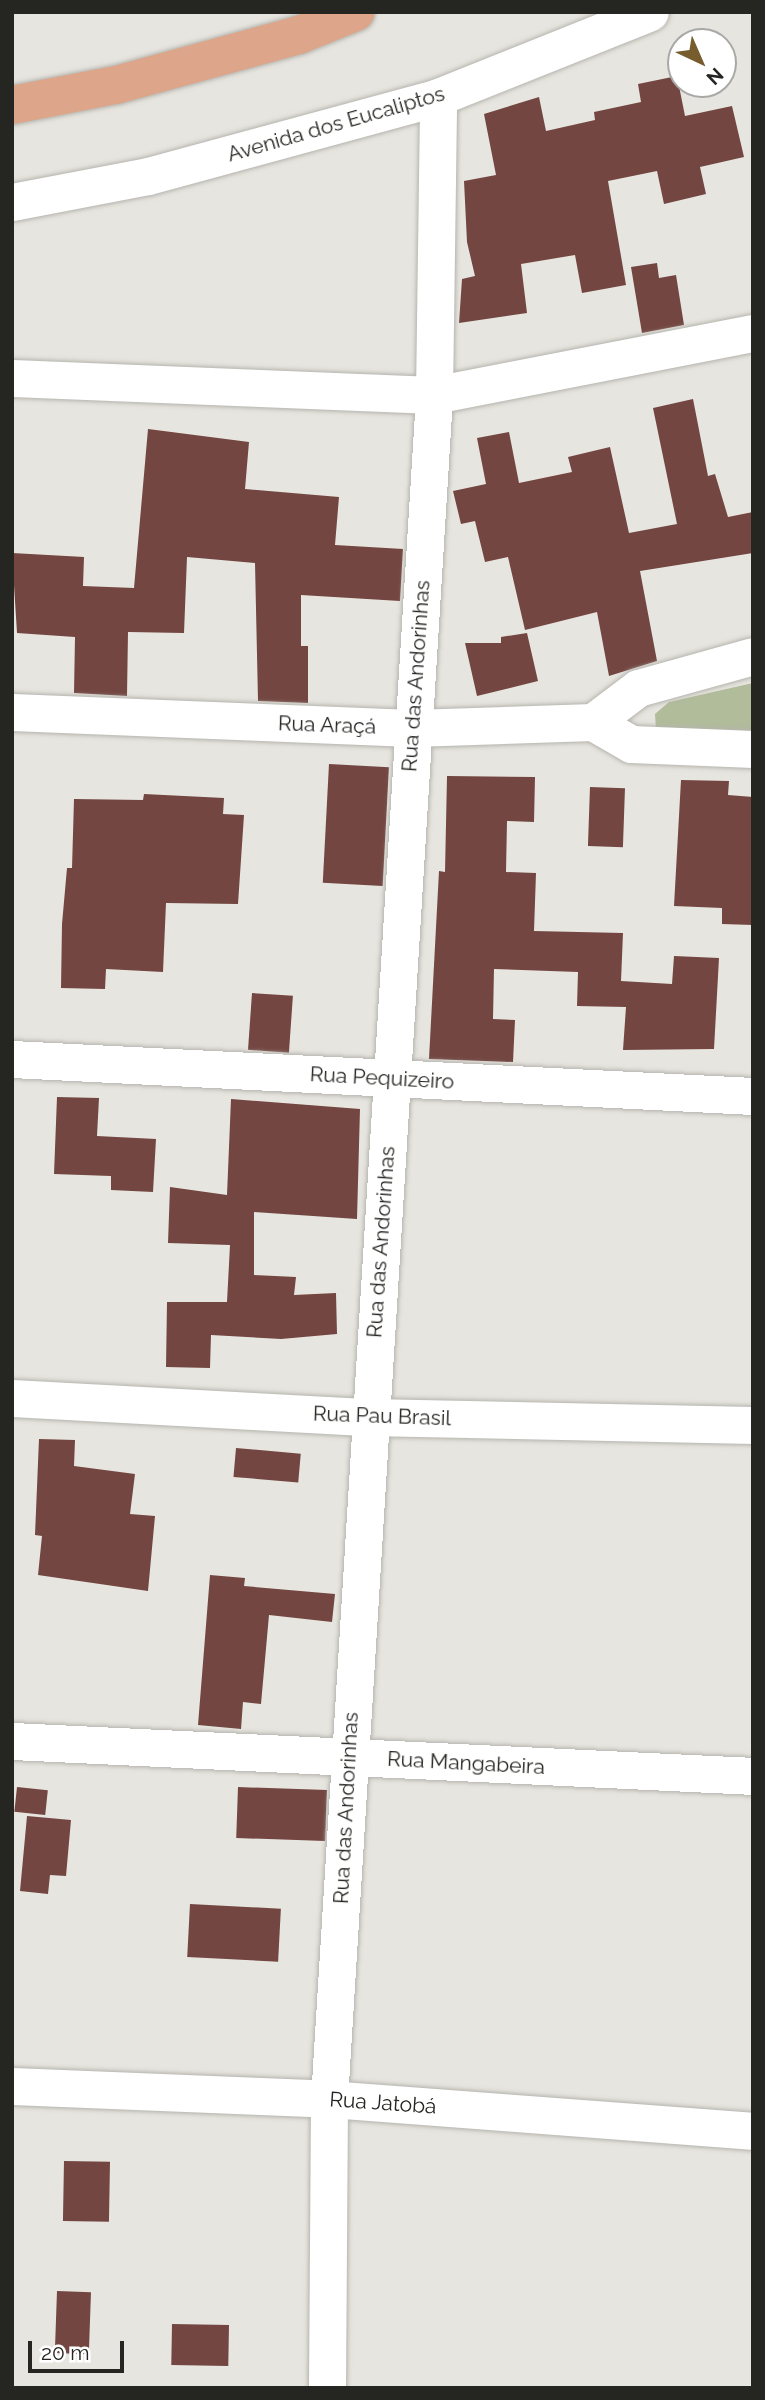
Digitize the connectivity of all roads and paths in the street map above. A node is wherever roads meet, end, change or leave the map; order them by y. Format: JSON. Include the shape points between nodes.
{"nodes":[{"id":1,"x":356,"y":12,"type":"edge"},
{"id":2,"x":650,"y":12,"type":"edge"},
{"id":3,"x":438,"y":97,"type":"junction"},
{"id":4,"x":12,"y":105,"type":"edge"},
{"id":5,"x":12,"y":202,"type":"edge"},
{"id":6,"x":753,"y":333,"type":"edge"},
{"id":7,"x":12,"y":378,"type":"edge"},
{"id":8,"x":434,"y":395,"type":"junction"},
{"id":9,"x":753,"y":656,"type":"edge"},
{"id":10,"x":12,"y":712,"type":"edge"},
{"id":11,"x":593,"y":722,"type":"junction"},
{"id":12,"x":412,"y":728,"type":"junction"},
{"id":13,"x":753,"y":749,"type":"edge"},
{"id":14,"x":12,"y":1059,"type":"edge"},
{"id":15,"x":394,"y":1079,"type":"junction"},
{"id":16,"x":753,"y":1097,"type":"edge"},
{"id":17,"x":12,"y":1398,"type":"edge"},
{"id":18,"x":368,"y":1417,"type":"junction"},
{"id":19,"x":753,"y":1425,"type":"edge"},
{"id":20,"x":12,"y":1741,"type":"edge"},
{"id":21,"x":349,"y":1758,"type":"junction"},
{"id":22,"x":753,"y":1776,"type":"edge"},
{"id":23,"x":12,"y":2085,"type":"edge"},
{"id":24,"x":329,"y":2099,"type":"junction"},
{"id":25,"x":753,"y":2131,"type":"edge"},
{"id":26,"x":327,"y":2388,"type":"edge"}],
"edges":[{"from":1,"to":4,"type":"main road","via":[[299,35],[130,81]]},
{"from":2,"to":3,"type":"street","name":"Avenida dos Eucaliptos"},
{"from":3,"to":5,"type":"street","name":"Avenida dos Eucaliptos","via":[[148,176]]},
{"from":3,"to":8,"type":"street","name":"Rua das Andorinhas"},
{"from":6,"to":8,"type":"street"},
{"from":7,"to":8,"type":"street"},
{"from":8,"to":12,"type":"street","name":"Rua das Andorinhas"},
{"from":9,"to":11,"type":"street","via":[[638,688]]},
{"from":10,"to":12,"type":"street","name":"Rua Araçá"},
{"from":11,"to":12,"type":"street","name":"Rua Araçá"},
{"from":11,"to":13,"type":"street","via":[[631,744]]},
{"from":12,"to":15,"type":"street","name":"Rua das Andorinhas"},
{"from":14,"to":15,"type":"street","name":"Rua Pequizeiro"},
{"from":15,"to":16,"type":"street","name":"Rua Pequizeiro"},
{"from":15,"to":18,"type":"street","name":"Rua das Andorinhas"},
{"from":17,"to":18,"type":"street","name":"Rua Pau Brasil"},
{"from":18,"to":19,"type":"street","name":"Rua Pau Brasil"},
{"from":18,"to":21,"type":"street","name":"Rua das Andorinhas"},
{"from":20,"to":21,"type":"street","name":"Rua Mangabeira"},
{"from":21,"to":22,"type":"street","name":"Rua Mangabeira"},
{"from":21,"to":24,"type":"street","name":"Rua das Andorinhas"},
{"from":23,"to":24,"type":"street","name":"Rua Jatobá"},
{"from":24,"to":25,"type":"street","name":"Rua Jatobá"},
{"from":24,"to":26,"type":"street","name":"Rua das Andorinhas"}]}
